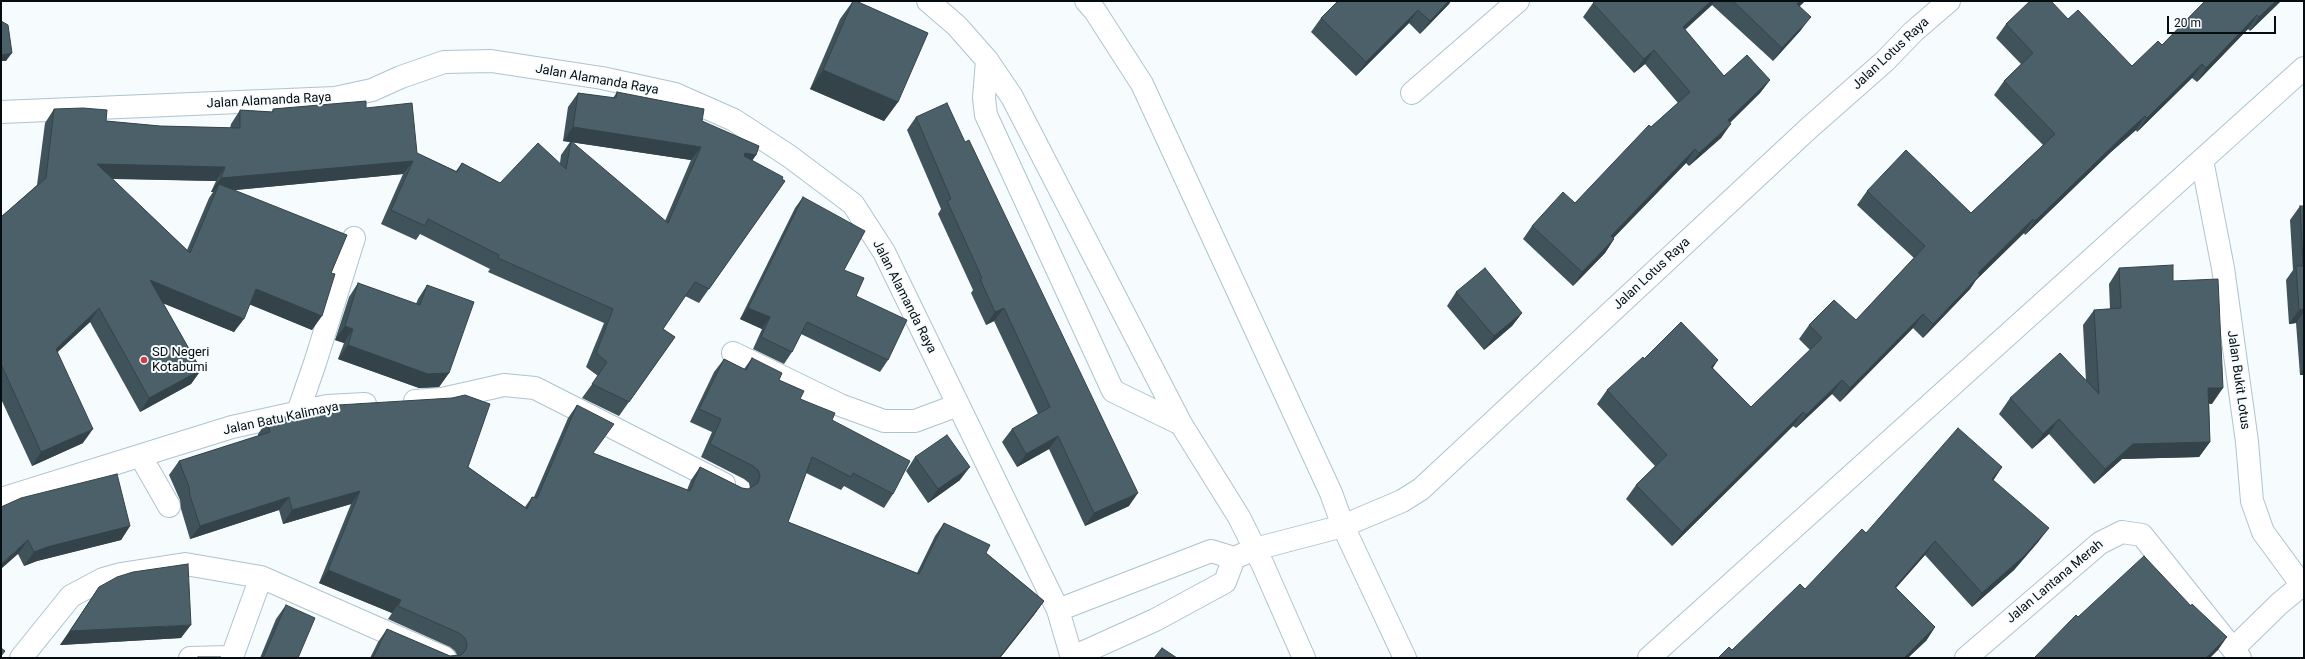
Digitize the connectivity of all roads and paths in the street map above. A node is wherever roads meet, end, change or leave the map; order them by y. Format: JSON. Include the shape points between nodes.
{"nodes":[{"id":1,"x":928,"y":1,"type":"edge"},
{"id":2,"x":1086,"y":1,"type":"edge"},
{"id":3,"x":1518,"y":1,"type":"edge"},
{"id":4,"x":1949,"y":1,"type":"edge"},
{"id":5,"x":987,"y":60,"type":"junction"},
{"id":6,"x":2304,"y":68,"type":"edge"},
{"id":7,"x":1412,"y":93,"type":"dead end"},
{"id":8,"x":1,"y":112,"type":"edge"},
{"id":9,"x":2202,"y":160,"type":"junction"},
{"id":10,"x":354,"y":238,"type":"dead end"},
{"id":11,"x":733,"y":353,"type":"dead end"},
{"id":12,"x":958,"y":405,"type":"junction"},
{"id":13,"x":298,"y":412,"type":"junction"},
{"id":14,"x":1182,"y":424,"type":"junction"},
{"id":15,"x":141,"y":457,"type":"junction"},
{"id":16,"x":738,"y":490,"type":"edge"},
{"id":17,"x":1,"y":499,"type":"edge"},
{"id":18,"x":169,"y":506,"type":"dead end"},
{"id":19,"x":1343,"y":526,"type":"junction"},
{"id":20,"x":1255,"y":549,"type":"junction"},
{"id":21,"x":1234,"y":558,"type":"junction"},
{"id":22,"x":261,"y":577,"type":"junction"},
{"id":23,"x":2303,"y":586,"type":"edge"},
{"id":24,"x":1058,"y":610,"type":"junction"},
{"id":25,"x":2237,"y":654,"type":"edge"},
{"id":26,"x":1073,"y":657,"type":"edge"},
{"id":27,"x":21,"y":658,"type":"edge"},
{"id":28,"x":190,"y":658,"type":"edge"},
{"id":29,"x":233,"y":658,"type":"edge"},
{"id":30,"x":445,"y":658,"type":"edge"},
{"id":31,"x":1304,"y":658,"type":"edge"},
{"id":32,"x":1405,"y":658,"type":"edge"},
{"id":33,"x":1649,"y":658,"type":"edge"},
{"id":34,"x":1966,"y":658,"type":"edge"}],
"edges":[{"from":1,"to":5,"type":"street","via":[[957,26]]},
{"from":2,"to":19,"type":"street","via":[[1142,84],[1331,493]]},
{"from":3,"to":7,"type":"street"},
{"from":4,"to":19,"type":"street","name":"Jalan Lotus Raya","via":[[1421,489],[1402,501]]},
{"from":5,"to":14,"type":"street","via":[[1012,97]]},
{"from":5,"to":14,"type":"street","via":[[984,98],[986,115],[1113,392]]},
{"from":6,"to":9,"type":"street"},
{"from":8,"to":12,"type":"street","name":"Jalan Alamanda Raya","via":[[335,98],[372,90],[444,62],[491,61],[602,78],[676,94],[734,120],[789,156],[853,204],[884,252]]},
{"from":9,"to":23,"type":"street","name":"Jalan Bukit Lotus","via":[[2223,268],[2252,501],[2263,532]]},
{"from":9,"to":33,"type":"street"},
{"from":10,"to":13,"type":"street","via":[[318,357]]},
{"from":11,"to":12,"type":"street","via":[[840,405],[884,421],[915,421]]},
{"from":12,"to":24,"type":"street","name":"Jalan Alamanda Raya"},
{"from":13,"to":15,"type":"street","name":"Jalan Batu Kalimaya","via":[[232,427]]},
{"from":13,"to":16,"type":"street","name":"Jalan Batu Kalimaya","via":[[326,406],[442,399],[504,385],[535,388]]},
{"from":14,"to":20,"type":"street","via":[[1239,517]]},
{"from":15,"to":17,"type":"street","name":"Jalan Batu Kalimaya"},
{"from":15,"to":18,"type":"street"},
{"from":19,"to":20,"type":"street","name":"Jalan Lotus Raya"},
{"from":19,"to":32,"type":"street"},
{"from":20,"to":21,"type":"street","name":"Jalan Lotus Raya"},
{"from":20,"to":31,"type":"street"},
{"from":21,"to":24,"type":"street","via":[[1211,551]]},
{"from":21,"to":26,"type":"street","via":[[1225,582],[1155,620]]},
{"from":22,"to":27,"type":"street","via":[[185,564],[103,579],[71,596]]},
{"from":22,"to":29,"type":"street"},
{"from":22,"to":30,"type":"street"},
{"from":23,"to":25,"type":"street","via":[[2278,604]]},
{"from":24,"to":26,"type":"street","name":"Jalan Alamanda Raya"},
{"from":25,"to":34,"type":"street","name":"Jalan Lantana Merah","via":[[2142,535],[2122,532],[2100,542]]},
{"from":28,"to":29,"type":"street"}]}
